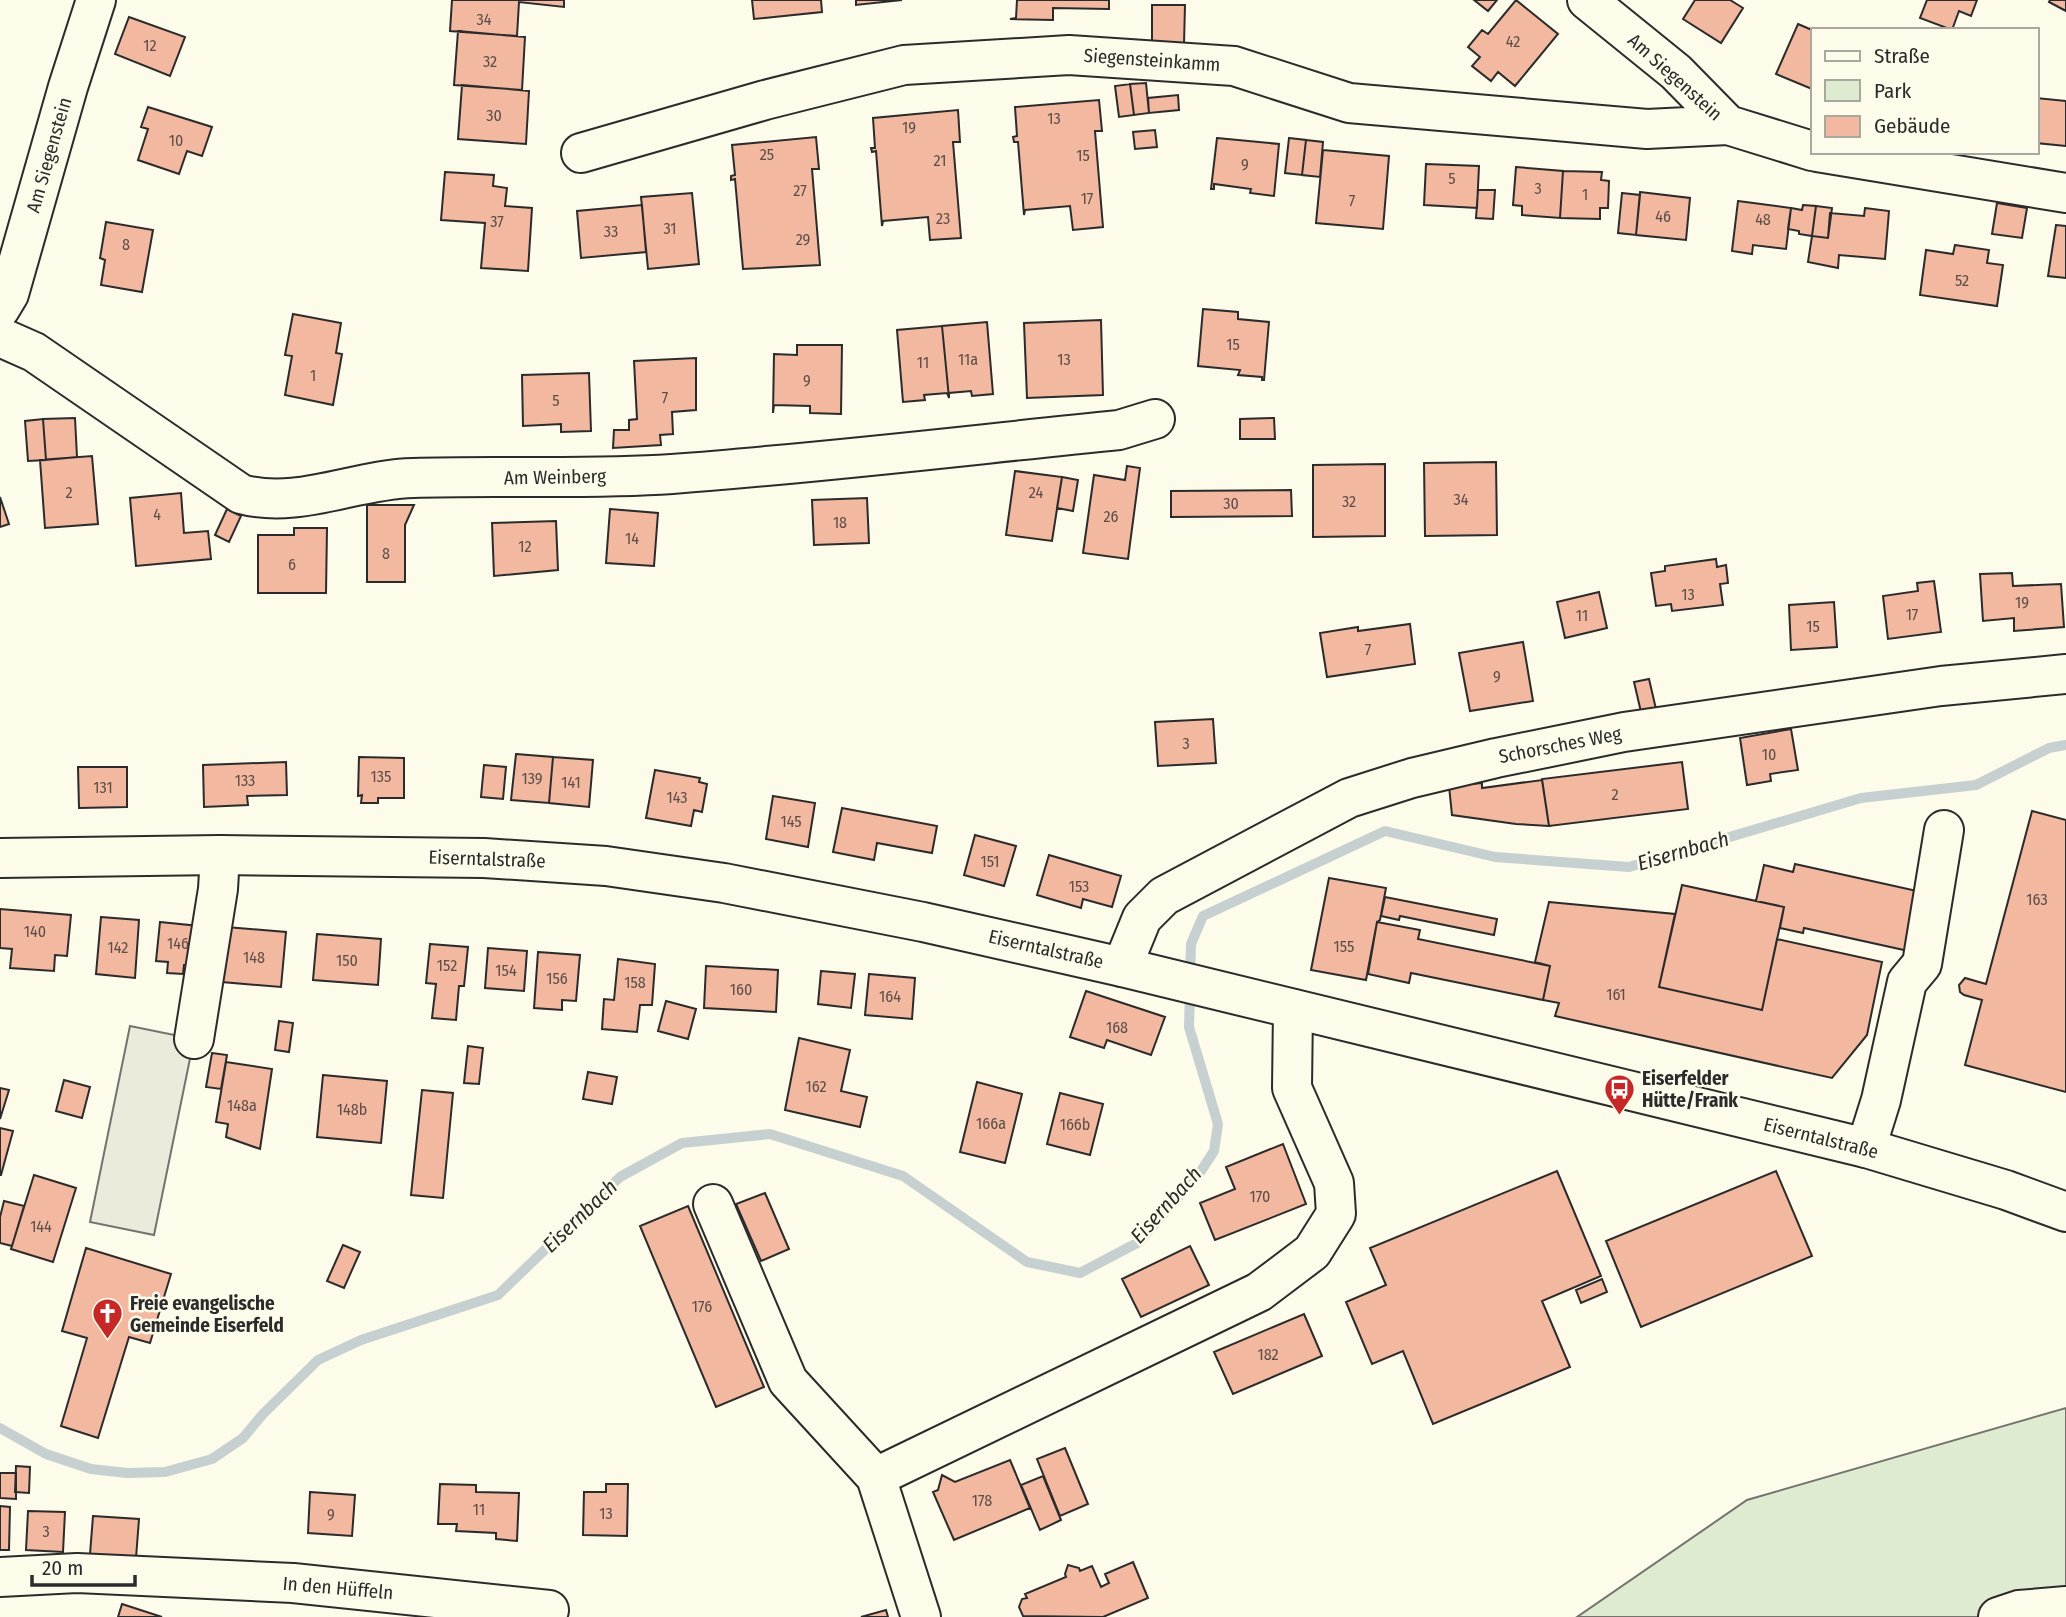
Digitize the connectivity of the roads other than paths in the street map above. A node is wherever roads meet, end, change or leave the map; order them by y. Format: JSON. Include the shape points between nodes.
{"nodes":[{"id":1,"x":96,"y":0,"type":"edge"},
{"id":2,"x":1587,"y":0,"type":"edge"},
{"id":3,"x":1728,"y":125,"type":"junction"},
{"id":4,"x":1811,"y":150,"type":"edge"},
{"id":5,"x":581,"y":153,"type":"dead end"},
{"id":6,"x":1833,"y":154,"type":"edge"},
{"id":7,"x":2066,"y":193,"type":"edge"},
{"id":8,"x":0,"y":309,"type":"edge"},
{"id":9,"x":0,"y":338,"type":"edge"},
{"id":10,"x":1155,"y":419,"type":"dead end"},
{"id":11,"x":2066,"y":674,"type":"edge"},
{"id":12,"x":1944,"y":830,"type":"dead end"},
{"id":13,"x":220,"y":855,"type":"junction"},
{"id":14,"x":0,"y":858,"type":"edge"},
{"id":15,"x":1122,"y":967,"type":"junction"},
{"id":16,"x":1293,"y":1009,"type":"junction"},
{"id":17,"x":194,"y":1039,"type":"dead end"},
{"id":18,"x":1866,"y":1148,"type":"junction"},
{"id":19,"x":713,"y":1204,"type":"dead end"},
{"id":20,"x":2066,"y":1212,"type":"edge"},
{"id":21,"x":876,"y":1477,"type":"junction"},
{"id":22,"x":0,"y":1577,"type":"edge"},
{"id":23,"x":2066,"y":1606,"type":"edge"},
{"id":24,"x":549,"y":1610,"type":"dead end"},
{"id":25,"x":921,"y":1617,"type":"edge"},
{"id":26,"x":1998,"y":1617,"type":"edge"}],
"edges":[{"from":1,"to":8,"type":"street","name":"Am Siegenstein","via":[[9,294]]},
{"from":2,"to":3,"type":"street","name":"Am Siegenstein","via":[[1676,72]]},
{"from":3,"to":4,"type":"street","name":"Am Siegenstein"},
{"from":3,"to":5,"type":"street","name":"Siegensteinkamm","via":[[1647,129],[1349,103],[1234,66],[1069,55],[904,65]]},
{"from":6,"to":7,"type":"street","name":"Am Siegenstein"},
{"from":9,"to":10,"type":"street","name":"Am Weinberg","via":[[34,352],[240,494],[259,500],[409,478],[685,473],[1119,430]]},
{"from":11,"to":15,"type":"street","name":"Schorsches Weg","via":[[1941,686],[1624,732],[1412,778],[1349,798],[1164,896],[1142,918]]},
{"from":12,"to":18,"type":"street","via":[[1922,964],[1907,982]]},
{"from":13,"to":14,"type":"street","name":"Eiserntalstraße"},
{"from":13,"to":15,"type":"street","name":"Eiserntalstraße","via":[[471,857],[606,866],[724,883]]},
{"from":13,"to":17,"type":"street"},
{"from":15,"to":16,"type":"street","name":"Eiserntalstraße"},
{"from":16,"to":18,"type":"street","name":"Eiserntalstraße"},
{"from":16,"to":21,"type":"street","via":[[1292,1088],[1334,1183],[1336,1214],[1312,1252],[1259,1292]]},
{"from":18,"to":20,"type":"street","name":"Eiserntalstraße"},
{"from":19,"to":21,"type":"street","via":[[788,1381]]},
{"from":21,"to":25,"type":"street"},
{"from":22,"to":24,"type":"street","name":"In den Hüffeln","via":[[77,1573],[293,1583]]},
{"from":23,"to":26,"type":"street","via":[[2018,1610]]}]}
